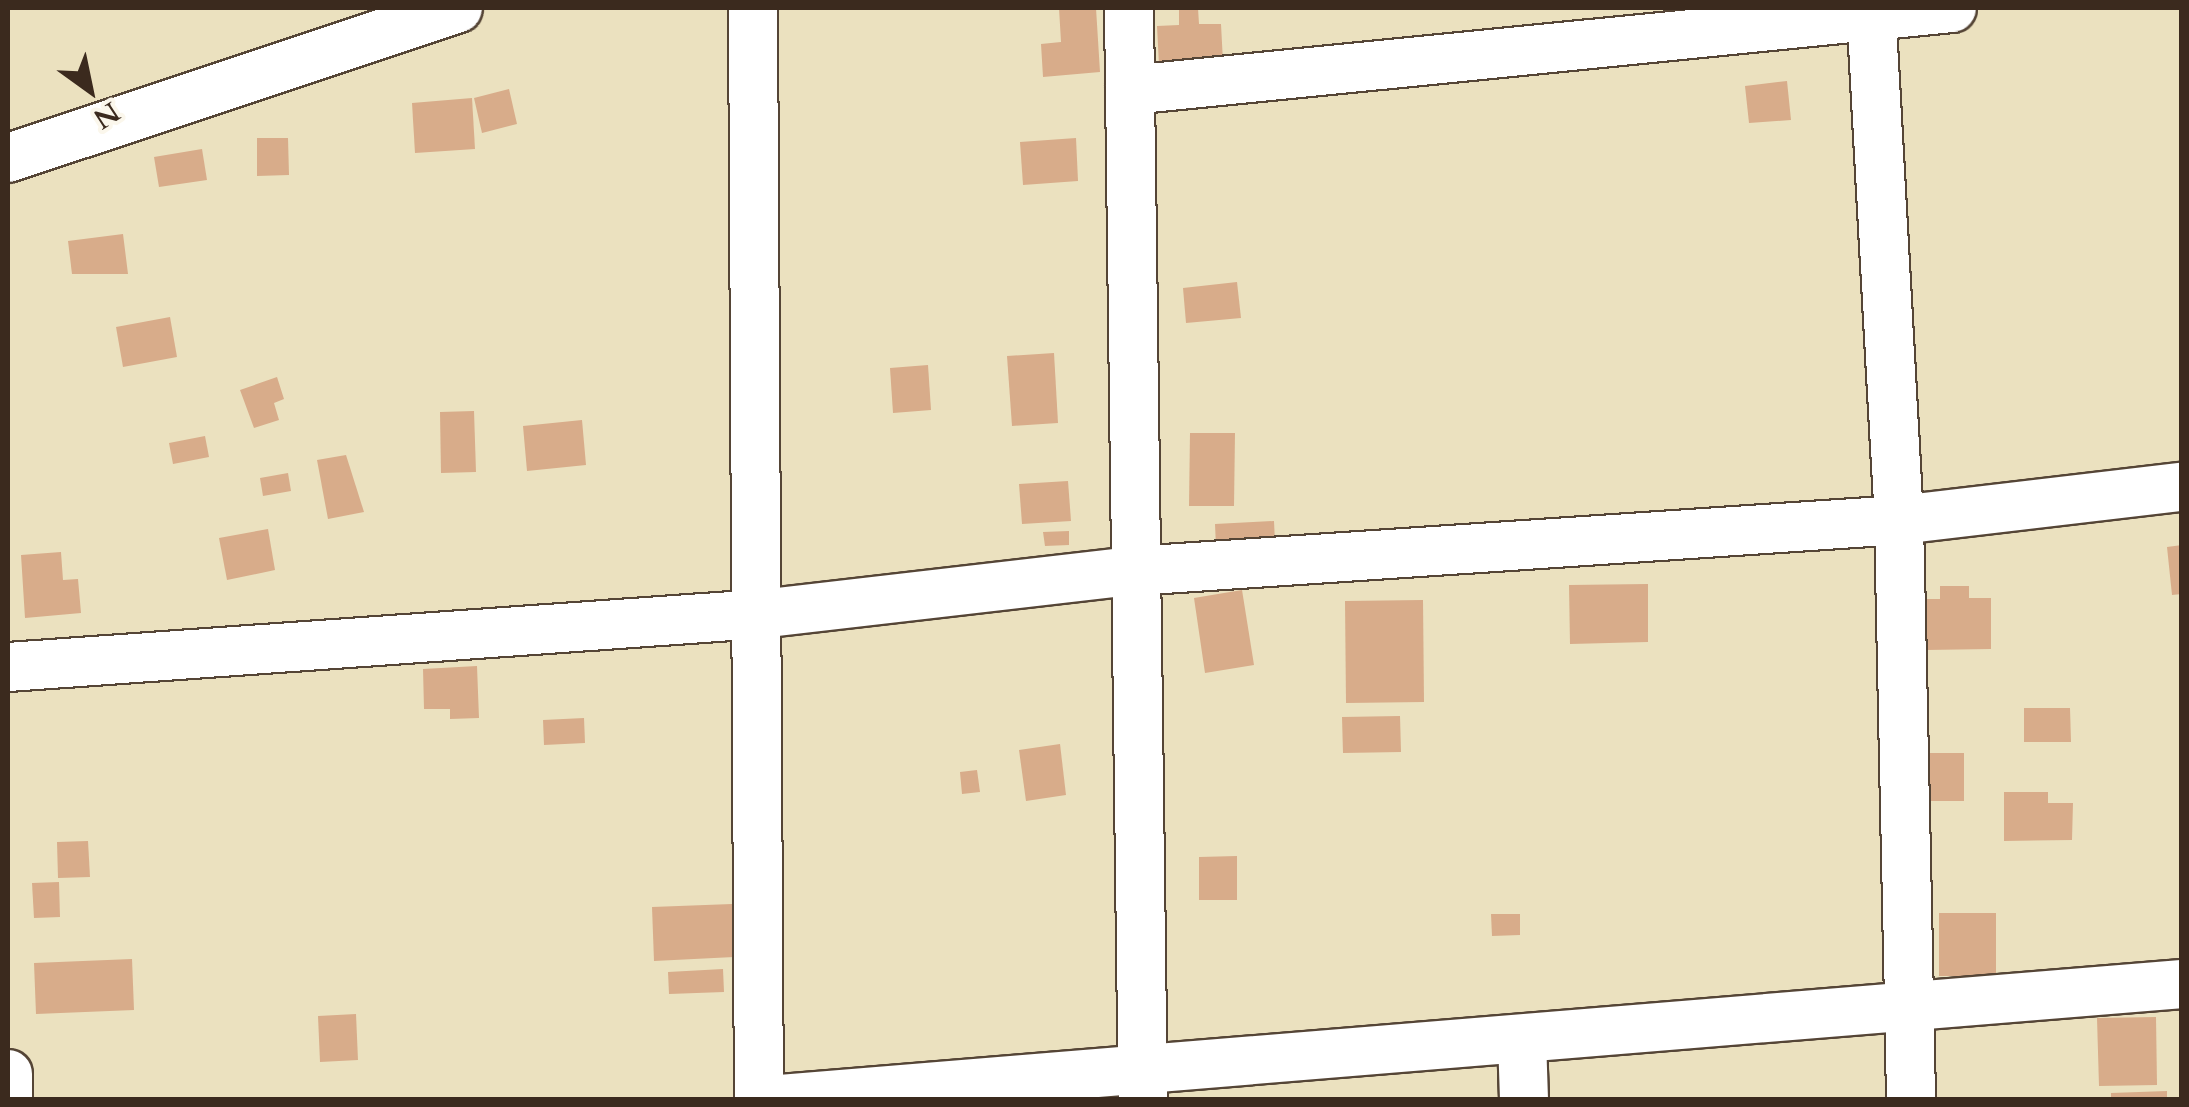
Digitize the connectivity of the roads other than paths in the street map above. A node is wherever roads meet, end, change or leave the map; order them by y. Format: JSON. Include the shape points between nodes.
{"nodes":[{"id":1,"x":458,"y":8,"type":"edge"},
{"id":2,"x":753,"y":8,"type":"edge"},
{"id":3,"x":1129,"y":8,"type":"edge"},
{"id":4,"x":1952,"y":8,"type":"edge"},
{"id":5,"x":1872,"y":11,"type":"edge"},
{"id":6,"x":1130,"y":90,"type":"junction"},
{"id":7,"x":8,"y":158,"type":"edge"},
{"id":8,"x":2182,"y":487,"type":"edge"},
{"id":9,"x":1899,"y":520,"type":"junction"},
{"id":10,"x":1134,"y":571,"type":"junction"},
{"id":11,"x":760,"y":614,"type":"junction"},
{"id":12,"x":8,"y":666,"type":"edge"},
{"id":13,"x":2182,"y":984,"type":"edge"},
{"id":14,"x":1911,"y":1004,"type":"junction"},
{"id":15,"x":1522,"y":1039,"type":"junction"},
{"id":16,"x":8,"y":1074,"type":"edge"},
{"id":17,"x":1143,"y":1086,"type":"edge"},
{"id":18,"x":8,"y":1100,"type":"edge"},
{"id":19,"x":760,"y":1100,"type":"edge"},
{"id":20,"x":768,"y":1100,"type":"edge"},
{"id":21,"x":1524,"y":1100,"type":"edge"},
{"id":22,"x":1911,"y":1100,"type":"edge"}],
"edges":[{"from":1,"to":7,"type":"street"},
{"from":2,"to":11,"type":"street"},
{"from":3,"to":6,"type":"street"},
{"from":4,"to":5,"type":"street"},
{"from":5,"to":6,"type":"street"},
{"from":5,"to":9,"type":"street"},
{"from":6,"to":10,"type":"street"},
{"from":8,"to":9,"type":"street"},
{"from":9,"to":10,"type":"street"},
{"from":9,"to":14,"type":"street"},
{"from":10,"to":11,"type":"street"},
{"from":10,"to":17,"type":"street"},
{"from":11,"to":12,"type":"street"},
{"from":11,"to":19,"type":"street"},
{"from":13,"to":14,"type":"street"},
{"from":14,"to":15,"type":"street"},
{"from":14,"to":22,"type":"street"},
{"from":15,"to":17,"type":"street"},
{"from":15,"to":21,"type":"street"},
{"from":16,"to":18,"type":"street"},
{"from":17,"to":20,"type":"street"}]}
